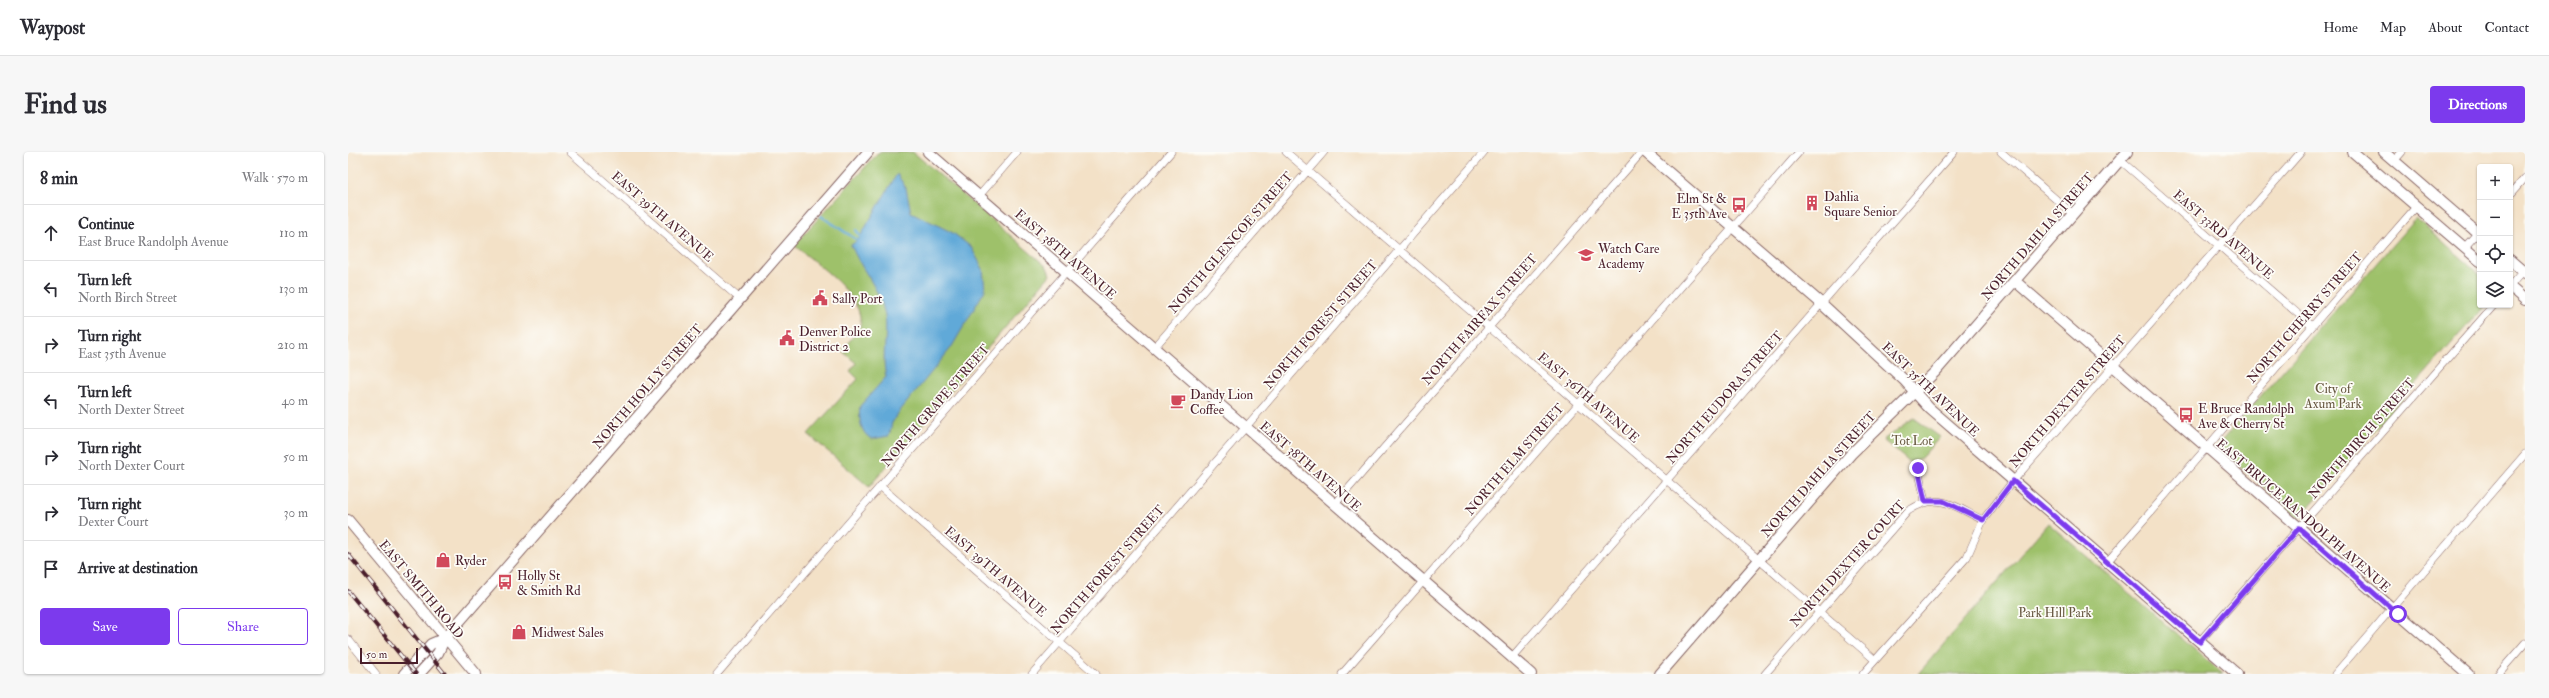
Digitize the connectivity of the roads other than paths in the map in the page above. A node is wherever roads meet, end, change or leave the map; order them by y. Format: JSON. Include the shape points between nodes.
{"nodes":[{"id":1,"x":570,"y":152,"type":"edge"},
{"id":2,"x":868,"y":152,"type":"edge"},
{"id":3,"x":928,"y":152,"type":"edge"},
{"id":4,"x":1017,"y":152,"type":"edge"},
{"id":5,"x":1170,"y":152,"type":"edge"},
{"id":6,"x":1286,"y":152,"type":"edge"},
{"id":7,"x":1324,"y":152,"type":"edge"},
{"id":8,"x":1484,"y":152,"type":"edge"},
{"id":9,"x":1642,"y":152,"type":"edge"},
{"id":10,"x":1645,"y":152,"type":"edge"},
{"id":11,"x":1799,"y":152,"type":"edge"},
{"id":12,"x":1954,"y":152,"type":"edge"},
{"id":13,"x":2001,"y":152,"type":"edge"},
{"id":14,"x":2127,"y":152,"type":"edge"},
{"id":15,"x":2301,"y":152,"type":"edge"},
{"id":16,"x":2353,"y":152,"type":"edge"},
{"id":17,"x":2384,"y":152,"type":"edge"},
{"id":18,"x":2399,"y":156,"type":"edge"},
{"id":19,"x":2120,"y":160,"type":"junction"},
{"id":20,"x":1308,"y":170,"type":"junction"},
{"id":21,"x":2525,"y":178,"type":"edge"},
{"id":22,"x":2513,"y":192,"type":"edge"},
{"id":23,"x":979,"y":196,"type":"junction"},
{"id":24,"x":2416,"y":207,"type":"junction"},
{"id":25,"x":2073,"y":214,"type":"junction"},
{"id":26,"x":1733,"y":228,"type":"junction"},
{"id":27,"x":2477,"y":230,"type":"edge"},
{"id":28,"x":2477,"y":234,"type":"edge"},
{"id":29,"x":2219,"y":246,"type":"junction"},
{"id":30,"x":2464,"y":248,"type":"junction"},
{"id":31,"x":1400,"y":250,"type":"junction"},
{"id":32,"x":2477,"y":259,"type":"edge"},
{"id":33,"x":2513,"y":263,"type":"edge"},
{"id":34,"x":1067,"y":271,"type":"junction"},
{"id":35,"x":2524,"y":272,"type":"edge"},
{"id":36,"x":2015,"y":281,"type":"junction"},
{"id":37,"x":2513,"y":284,"type":"edge"},
{"id":38,"x":2513,"y":290,"type":"edge"},
{"id":39,"x":740,"y":299,"type":"junction"},
{"id":40,"x":2525,"y":300,"type":"edge"},
{"id":41,"x":1822,"y":304,"type":"junction"},
{"id":42,"x":2491,"y":308,"type":"edge"},
{"id":43,"x":1488,"y":326,"type":"junction"},
{"id":44,"x":2312,"y":326,"type":"junction"},
{"id":45,"x":1154,"y":348,"type":"junction"},
{"id":46,"x":2113,"y":367,"type":"junction"},
{"id":47,"x":1915,"y":392,"type":"junction"},
{"id":48,"x":1579,"y":404,"type":"junction"},
{"id":49,"x":1247,"y":427,"type":"junction"},
{"id":50,"x":2206,"y":448,"type":"junction"},
{"id":51,"x":2525,"y":454,"type":"edge"},
{"id":52,"x":1918,"y":468,"type":"dead end"},
{"id":53,"x":1667,"y":480,"type":"junction"},
{"id":54,"x":2013,"y":481,"type":"junction"},
{"id":55,"x":880,"y":486,"type":"junction"},
{"id":56,"x":1925,"y":501,"type":"junction"},
{"id":57,"x":1335,"y":504,"type":"junction"},
{"id":58,"x":348,"y":520,"type":"edge"},
{"id":59,"x":1983,"y":520,"type":"junction"},
{"id":60,"x":2299,"y":528,"type":"junction"},
{"id":61,"x":1759,"y":560,"type":"junction"},
{"id":62,"x":2107,"y":562,"type":"junction"},
{"id":63,"x":1423,"y":580,"type":"junction"},
{"id":64,"x":2392,"y":608,"type":"junction"},
{"id":65,"x":1819,"y":611,"type":"junction"},
{"id":66,"x":445,"y":638,"type":"junction"},
{"id":67,"x":348,"y":640,"type":"edge"},
{"id":68,"x":1060,"y":642,"type":"junction"},
{"id":69,"x":2200,"y":642,"type":"junction"},
{"id":70,"x":2525,"y":643,"type":"edge"},
{"id":71,"x":1512,"y":657,"type":"junction"},
{"id":72,"x":1875,"y":660,"type":"junction"},
{"id":73,"x":376,"y":674,"type":"edge"},
{"id":74,"x":404,"y":674,"type":"edge"},
{"id":75,"x":419,"y":674,"type":"edge"},
{"id":76,"x":476,"y":674,"type":"edge"},
{"id":77,"x":717,"y":674,"type":"edge"},
{"id":78,"x":1032,"y":674,"type":"edge"},
{"id":79,"x":1096,"y":674,"type":"edge"},
{"id":80,"x":1342,"y":674,"type":"edge"},
{"id":81,"x":1531,"y":674,"type":"edge"},
{"id":82,"x":1660,"y":674,"type":"edge"},
{"id":83,"x":1765,"y":674,"type":"edge"},
{"id":84,"x":1863,"y":674,"type":"edge"},
{"id":85,"x":2237,"y":674,"type":"edge"},
{"id":86,"x":2334,"y":674,"type":"edge"},
{"id":87,"x":2468,"y":674,"type":"edge"},
{"id":88,"x":2498,"y":674,"type":"edge"}],
"edges":[{"from":1,"to":39,"type":"street","name":"EAST 39TH AVENUE"},
{"from":2,"to":39,"type":"street","name":"NORTH HOLLY STREET"},
{"from":3,"to":23,"type":"street","name":"EAST 38TH AVENUE"},
{"from":4,"to":23,"type":"street"},
{"from":5,"to":34,"type":"street","name":"NORTH GRAPE STREET"},
{"from":6,"to":20,"type":"street","name":"EAST 36TH AVENUE"},
{"from":7,"to":20,"type":"street","name":"NORTH GLENCOE STREET"},
{"from":8,"to":31,"type":"street","name":"NORTH FOREST STREET"},
{"from":9,"to":43,"type":"street","name":"NORTH FAIRFAX STREET"},
{"from":10,"to":26,"type":"street","name":"EAST 35TH AVENUE"},
{"from":11,"to":26,"type":"street","name":"NORTH ELM STREET"},
{"from":12,"to":41,"type":"street","name":"NORTH EUDORA STREET"},
{"from":13,"to":25,"type":"street"},
{"from":14,"to":19,"type":"street","name":"NORTH DAHLIA STREET"},
{"from":15,"to":29,"type":"street","name":"NORTH DEXTER STREET"},
{"from":16,"to":24,"type":"street"},
{"from":17,"to":18,"type":"street"},
{"from":18,"to":27,"type":"street"},
{"from":19,"to":25,"type":"street","name":"NORTH DAHLIA STREET"},
{"from":19,"to":29,"type":"street","name":"EAST 33RD AVENUE"},
{"from":20,"to":31,"type":"street","name":"EAST 36TH AVENUE"},
{"from":20,"to":45,"type":"street","name":"NORTH GLENCOE STREET"},
{"from":21,"to":22,"type":"street"},
{"from":23,"to":34,"type":"street","name":"EAST 38TH AVENUE"},
{"from":24,"to":30,"type":"street"},
{"from":24,"to":44,"type":"street","name":"NORTH CHERRY STREET"},
{"from":25,"to":36,"type":"street","name":"NORTH DAHLIA STREET"},
{"from":26,"to":41,"type":"street","name":"EAST 35TH AVENUE"},
{"from":26,"to":48,"type":"street","name":"NORTH ELM STREET"},
{"from":28,"to":30,"type":"street"},
{"from":29,"to":44,"type":"street","name":"EAST 33RD AVENUE"},
{"from":29,"to":46,"type":"street","name":"NORTH DEXTER STREET"},
{"from":30,"to":32,"type":"street"},
{"from":31,"to":43,"type":"street","name":"EAST 36TH AVENUE"},
{"from":31,"to":49,"type":"street","name":"NORTH FOREST STREET"},
{"from":33,"to":35,"type":"street"},
{"from":34,"to":45,"type":"street","name":"EAST 38TH AVENUE"},
{"from":34,"to":55,"type":"street","name":"NORTH GRAPE STREET"},
{"from":35,"to":37,"type":"street"},
{"from":36,"to":46,"type":"street","name":"EAST BRUCE RANDOLPH AVENUE"},
{"from":36,"to":47,"type":"street","name":"NORTH DAHLIA STREET"},
{"from":38,"to":40,"type":"street"},
{"from":39,"to":66,"type":"street","name":"NORTH HOLLY STREET"},
{"from":41,"to":47,"type":"street","name":"EAST 35TH AVENUE"},
{"from":41,"to":53,"type":"street","name":"NORTH EUDORA STREET"},
{"from":42,"to":60,"type":"street","name":"NORTH BIRCH STREET"},
{"from":43,"to":48,"type":"street","name":"EAST 36TH AVENUE"},
{"from":43,"to":57,"type":"street","name":"NORTH FAIRFAX STREET"},
{"from":44,"to":50,"type":"street","name":"NORTH CHERRY STREET"},
{"from":45,"to":49,"type":"street","name":"EAST 38TH AVENUE"},
{"from":46,"to":50,"type":"street","name":"EAST BRUCE RANDOLPH AVENUE"},
{"from":46,"to":54,"type":"street","name":"NORTH DEXTER STREET"},
{"from":47,"to":54,"type":"street","name":"EAST 35TH AVENUE","via":[[1929,408]]},
{"from":47,"to":61,"type":"street","name":"NORTH DAHLIA STREET","via":[[1858,446]]},
{"from":48,"to":53,"type":"street","name":"EAST 36TH AVENUE"},
{"from":48,"to":63,"type":"street","name":"NORTH ELM STREET"},
{"from":49,"to":57,"type":"street","name":"EAST 38TH AVENUE"},
{"from":49,"to":68,"type":"street","name":"NORTH FOREST STREET"},
{"from":50,"to":60,"type":"street","name":"EAST BRUCE RANDOLPH AVENUE"},
{"from":50,"to":62,"type":"street","name":"NORTH CHERRY STREET"},
{"from":51,"to":64,"type":"street"},
{"from":52,"to":56,"type":"street"},
{"from":53,"to":61,"type":"street","name":"EAST 36TH AVENUE"},
{"from":53,"to":71,"type":"street","name":"NORTH EUDORA STREET"},
{"from":54,"to":59,"type":"street","name":"NORTH DEXTER STREET"},
{"from":54,"to":62,"type":"street","name":"EAST 35TH AVENUE"},
{"from":55,"to":68,"type":"street","name":"EAST 39TH AVENUE"},
{"from":55,"to":77,"type":"street","name":"NORTH GRAPE STREET"},
{"from":56,"to":59,"type":"street","name":"NORTH DEXTER COURT","via":[[1943,501]]},
{"from":56,"to":65,"type":"street","name":"NORTH DEXTER COURT","via":[[1908,511]]},
{"from":57,"to":63,"type":"street","name":"EAST 38TH AVENUE"},
{"from":58,"to":66,"type":"street","name":"EAST SMITH ROAD"},
{"from":59,"to":72,"type":"street","name":"NORTH DEXTER STREET","via":[[1967,557]]},
{"from":60,"to":64,"type":"street","name":"EAST BRUCE RANDOLPH AVENUE"},
{"from":60,"to":69,"type":"street","name":"NORTH BIRCH STREET"},
{"from":61,"to":65,"type":"street","name":"EAST 36TH AVENUE"},
{"from":61,"to":82,"type":"street","name":"NORTH DAHLIA STREET"},
{"from":62,"to":69,"type":"street","name":"EAST 35TH AVENUE"},
{"from":63,"to":71,"type":"street","name":"EAST 38TH AVENUE"},
{"from":63,"to":80,"type":"street","name":"NORTH ELM STREET"},
{"from":64,"to":86,"type":"street"},
{"from":64,"to":87,"type":"street","name":"EAST BRUCE RANDOLPH AVENUE"},
{"from":65,"to":72,"type":"street","name":"EAST 36TH AVENUE"},
{"from":65,"to":83,"type":"street","name":"NORTH DEXTER COURT"},
{"from":66,"to":74,"type":"street","name":"NORTH HOLLY STREET","via":[[431,644]]},
{"from":66,"to":75,"type":"street","name":"NORTH HOLLY STREET","via":[[438,653]]},
{"from":66,"to":76,"type":"street","name":"EAST SMITH ROAD"},
{"from":67,"to":73,"type":"street"},
{"from":68,"to":78,"type":"street","name":"NORTH FOREST STREET"},
{"from":68,"to":79,"type":"street","name":"EAST 39TH AVENUE"},
{"from":69,"to":85,"type":"street","name":"EAST 35TH AVENUE"},
{"from":70,"to":88,"type":"street"},
{"from":71,"to":81,"type":"street","name":"EAST 38TH AVENUE"},
{"from":72,"to":84,"type":"street","name":"NORTH DEXTER STREET"}]}
